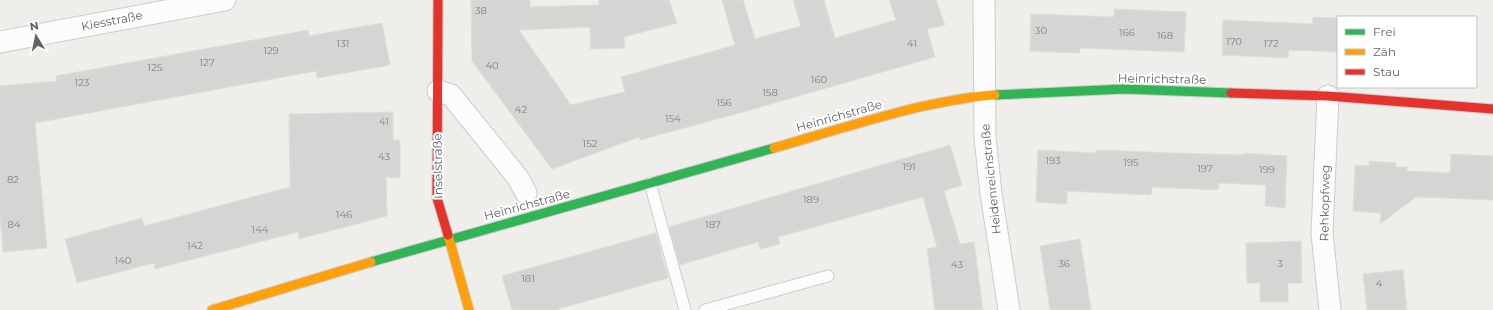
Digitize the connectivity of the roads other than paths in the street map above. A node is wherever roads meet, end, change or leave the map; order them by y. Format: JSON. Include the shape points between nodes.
{"nodes":[{"id":1,"x":225,"y":0,"type":"edge"},
{"id":2,"x":438,"y":0,"type":"edge"},
{"id":3,"x":984,"y":0,"type":"edge"},
{"id":4,"x":0,"y":42,"type":"edge"},
{"id":5,"x":438,"y":91,"type":"junction"},
{"id":6,"x":984,"y":95,"type":"junction"},
{"id":7,"x":1328,"y":96,"type":"junction"},
{"id":8,"x":1493,"y":109,"type":"edge"},
{"id":9,"x":650,"y":183,"type":"junction"},
{"id":10,"x":526,"y":193,"type":"dead end"},
{"id":11,"x":448,"y":240,"type":"junction"},
{"id":12,"x":828,"y":276,"type":"dead end"},
{"id":13,"x":212,"y":310,"type":"edge"},
{"id":14,"x":469,"y":310,"type":"edge"},
{"id":15,"x":685,"y":310,"type":"edge"},
{"id":16,"x":705,"y":310,"type":"edge"},
{"id":17,"x":1009,"y":310,"type":"edge"},
{"id":18,"x":1330,"y":310,"type":"edge"}],
"edges":[{"from":1,"to":4,"type":"street","name":"Kiesstraße"},
{"from":2,"to":5,"type":"main road","name":"Inselstraße"},
{"from":3,"to":6,"type":"street","name":"Heidenreichstraße"},
{"from":5,"to":10,"type":"street","via":[[451,95],[518,178]]},
{"from":5,"to":11,"type":"main road","name":"Inselstraße","via":[[438,198]]},
{"from":6,"to":7,"type":"main road","name":"Heinrichstraße","via":[[1124,89]]},
{"from":6,"to":9,"type":"main road","name":"Heinrichstraße","via":[[882,116]]},
{"from":6,"to":17,"type":"street","name":"Heidenreichstraße","via":[[990,185]]},
{"from":7,"to":8,"type":"main road","name":"Heinrichstraße"},
{"from":7,"to":18,"type":"street","name":"Rehkopfweg","via":[[1322,233]]},
{"from":9,"to":11,"type":"main road","name":"Heinrichstraße"},
{"from":9,"to":15,"type":"lane"},
{"from":11,"to":13,"type":"main road","name":"Heinrichstraße"},
{"from":11,"to":14,"type":"main road","name":"Inselstraße"},
{"from":12,"to":16,"type":"lane"}]}
